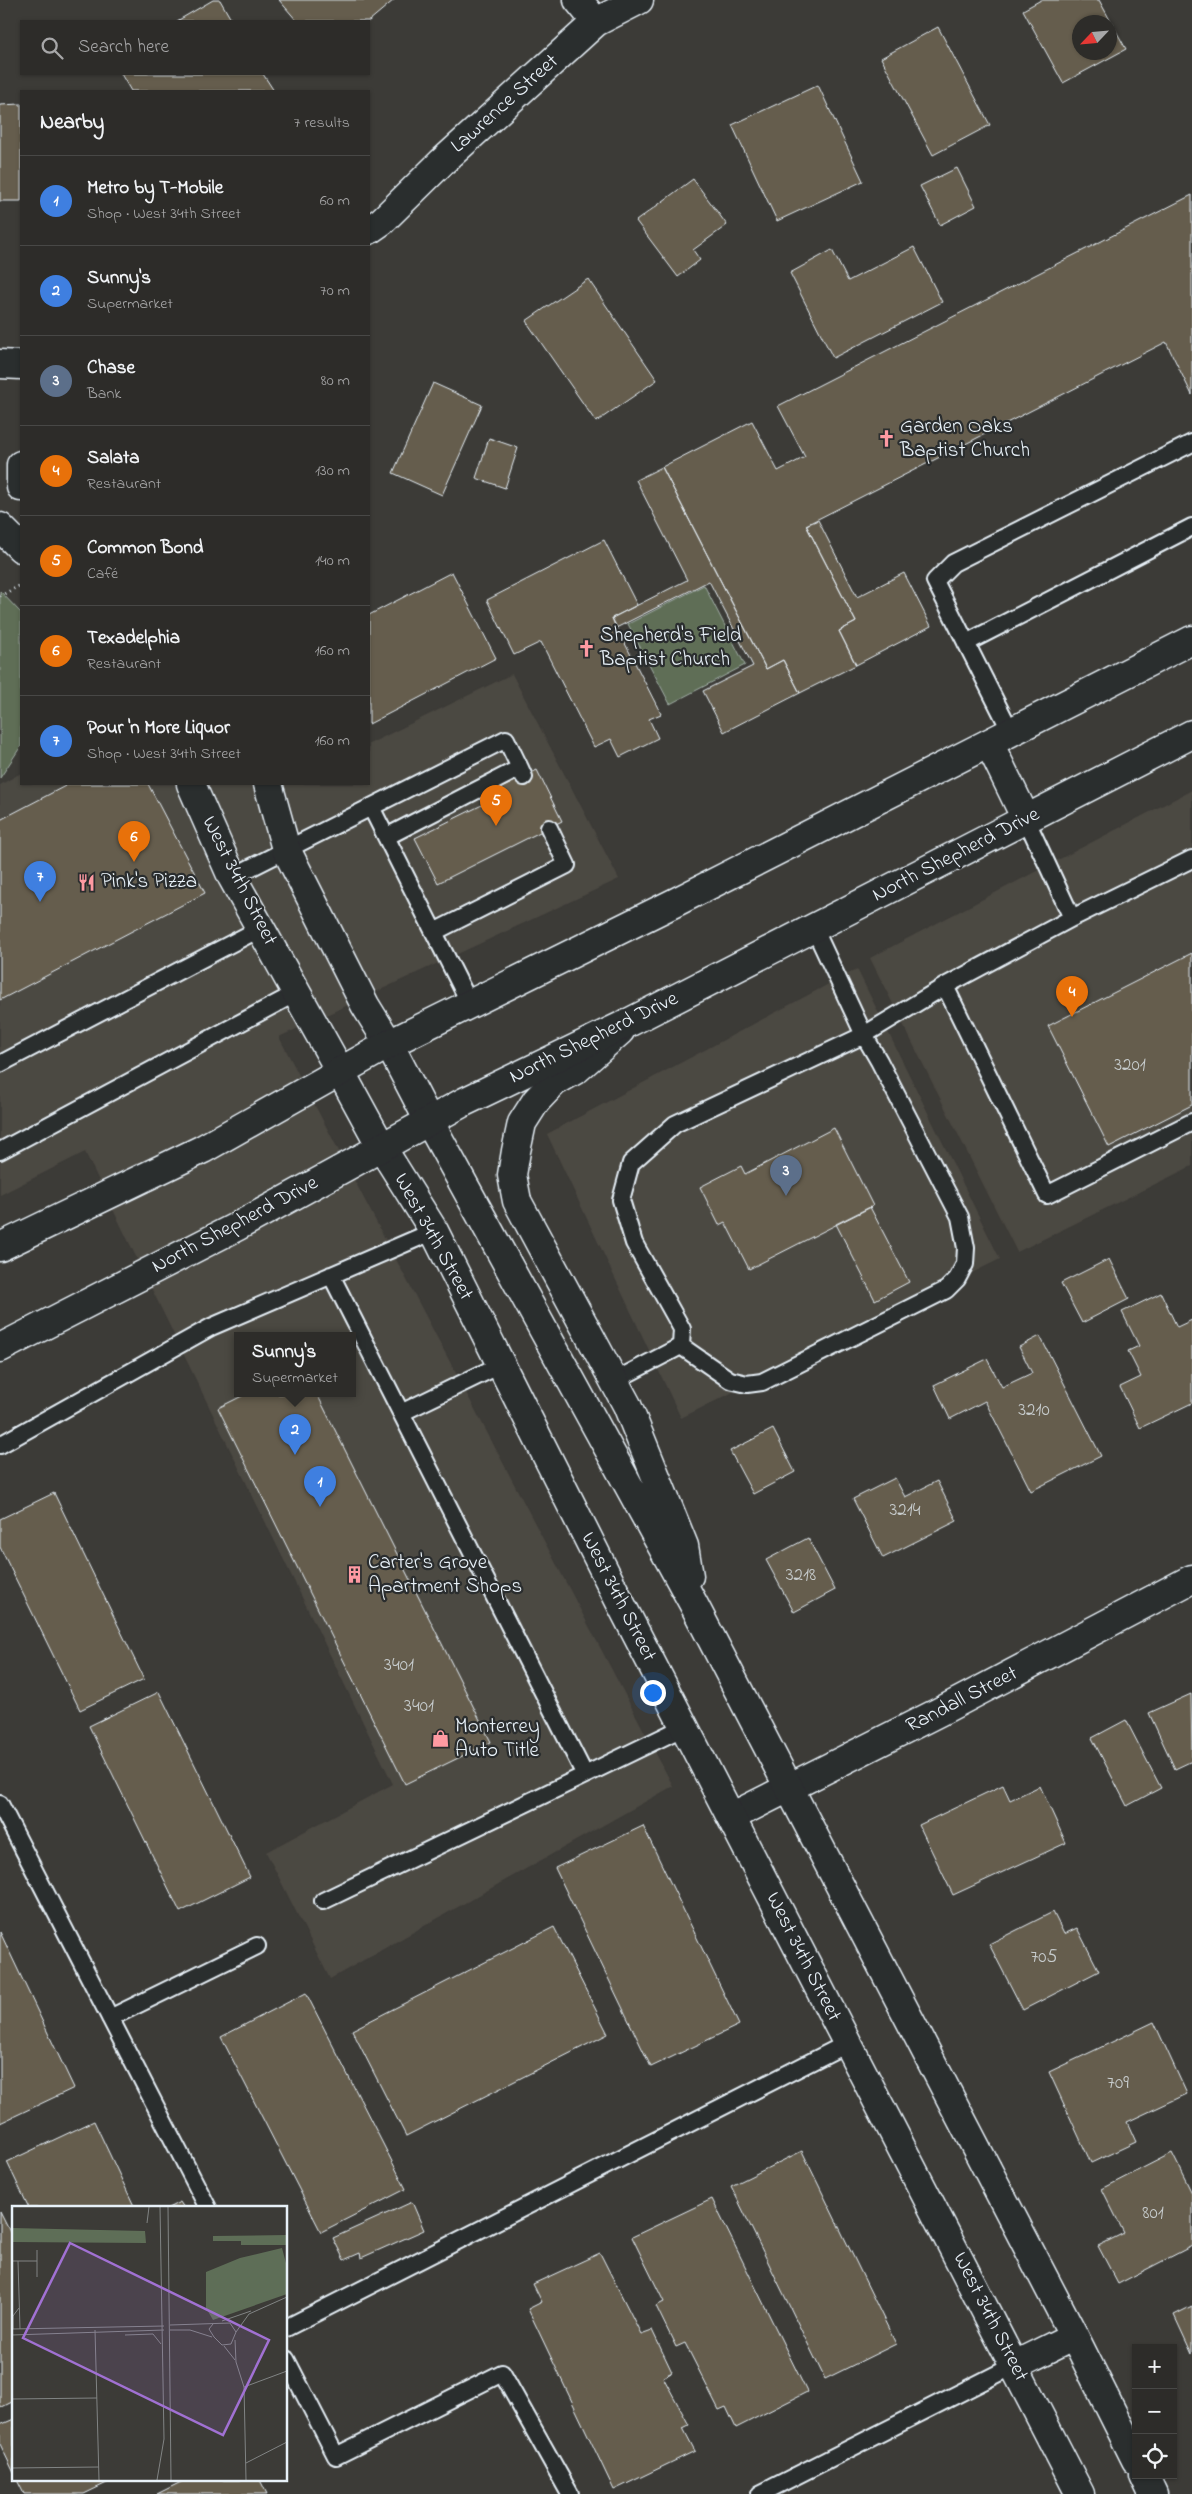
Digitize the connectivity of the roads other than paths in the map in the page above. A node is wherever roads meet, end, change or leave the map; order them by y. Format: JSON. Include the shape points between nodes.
{"nodes":[{"id":1,"x":578,"y":0,"type":"edge"},
{"id":2,"x":639,"y":0,"type":"edge"},
{"id":3,"x":596,"y":22,"type":"junction"},
{"id":4,"x":375,"y":226,"type":"edge"},
{"id":5,"x":370,"y":242,"type":"edge"},
{"id":6,"x":0,"y":364,"type":"edge"},
{"id":7,"x":20,"y":365,"type":"edge"},
{"id":8,"x":1192,"y":443,"type":"edge"},
{"id":9,"x":0,"y":527,"type":"edge"},
{"id":10,"x":1192,"y":527,"type":"edge"},
{"id":11,"x":20,"y":547,"type":"edge"},
{"id":12,"x":1192,"y":640,"type":"edge"},
{"id":13,"x":966,"y":643,"type":"junction"},
{"id":14,"x":1192,"y":734,"type":"edge"},
{"id":15,"x":1000,"y":737,"type":"junction"},
{"id":16,"x":191,"y":785,"type":"edge"},
{"id":17,"x":268,"y":785,"type":"edge"},
{"id":18,"x":371,"y":807,"type":"junction"},
{"id":19,"x":1026,"y":819,"type":"junction"},
{"id":20,"x":548,"y":828,"type":"dead end"},
{"id":21,"x":386,"y":837,"type":"junction"},
{"id":22,"x":286,"y":850,"type":"junction"},
{"id":23,"x":1192,"y":859,"type":"edge"},
{"id":24,"x":232,"y":877,"type":"junction"},
{"id":25,"x":1072,"y":918,"type":"junction"},
{"id":26,"x":261,"y":928,"type":"junction"},
{"id":27,"x":814,"y":928,"type":"junction"},
{"id":28,"x":434,"y":932,"type":"junction"},
{"id":29,"x":945,"y":986,"type":"junction"},
{"id":30,"x":298,"y":992,"type":"junction"},
{"id":31,"x":470,"y":1004,"type":"junction"},
{"id":32,"x":630,"y":1022,"type":"junction"},
{"id":33,"x":864,"y":1035,"type":"junction"},
{"id":34,"x":389,"y":1044,"type":"junction"},
{"id":35,"x":0,"y":1064,"type":"edge"},
{"id":36,"x":340,"y":1071,"type":"junction"},
{"id":37,"x":429,"y":1121,"type":"junction"},
{"id":38,"x":1192,"y":1122,"type":"edge"},
{"id":39,"x":382,"y":1148,"type":"junction"},
{"id":40,"x":0,"y":1150,"type":"edge"},
{"id":41,"x":434,"y":1231,"type":"junction"},
{"id":42,"x":0,"y":1247,"type":"edge"},
{"id":43,"x":331,"y":1275,"type":"junction"},
{"id":44,"x":680,"y":1346,"type":"junction"},
{"id":45,"x":0,"y":1348,"type":"edge"},
{"id":46,"x":500,"y":1365,"type":"junction"},
{"id":47,"x":614,"y":1381,"type":"junction"},
{"id":48,"x":401,"y":1413,"type":"junction"},
{"id":49,"x":0,"y":1445,"type":"edge"},
{"id":50,"x":1192,"y":1579,"type":"edge"},
{"id":51,"x":694,"y":1603,"type":"junction"},
{"id":52,"x":684,"y":1727,"type":"junction"},
{"id":53,"x":585,"y":1776,"type":"junction"},
{"id":54,"x":790,"y":1787,"type":"junction"},
{"id":55,"x":1,"y":1809,"type":"edge"},
{"id":56,"x":731,"y":1817,"type":"junction"},
{"id":57,"x":322,"y":1901,"type":"dead end"},
{"id":58,"x":257,"y":1946,"type":"dead end"},
{"id":59,"x":110,"y":2018,"type":"junction"},
{"id":60,"x":848,"y":2043,"type":"junction"},
{"id":61,"x":207,"y":2206,"type":"edge"},
{"id":62,"x":288,"y":2327,"type":"edge"},
{"id":63,"x":1074,"y":2336,"type":"junction"},
{"id":64,"x":288,"y":2363,"type":"edge"},
{"id":65,"x":1015,"y":2366,"type":"junction"},
{"id":66,"x":1132,"y":2452,"type":"edge"},
{"id":67,"x":1146,"y":2479,"type":"edge"},
{"id":68,"x":570,"y":2494,"type":"edge"},
{"id":69,"x":760,"y":2494,"type":"edge"},
{"id":70,"x":1080,"y":2494,"type":"edge"},
{"id":71,"x":1153,"y":2494,"type":"edge"}],
"edges":[{"from":1,"to":3,"type":"main road"},
{"from":2,"to":3,"type":"main road","name":"Lawrence Street"},
{"from":3,"to":4,"type":"main road","name":"Lawrence Street"},
{"from":4,"to":5,"type":"main road","name":"Lawrence Street"},
{"from":6,"to":7,"type":"main road"},
{"from":8,"to":13,"type":"lane","via":[[953,563],[934,581]]},
{"from":9,"to":11,"type":"main road"},
{"from":10,"to":13,"type":"lane"},
{"from":12,"to":15,"type":"main road"},
{"from":13,"to":15,"type":"lane"},
{"from":14,"to":19,"type":"main road","name":"North Shepherd Drive"},
{"from":15,"to":19,"type":"main road"},
{"from":15,"to":31,"type":"main road"},
{"from":16,"to":24,"type":"main road","name":"West 34th Street"},
{"from":17,"to":22,"type":"main road"},
{"from":18,"to":21,"type":"lane"},
{"from":18,"to":21,"type":"lane","via":[[506,739],[522,772]]},
{"from":18,"to":22,"type":"lane"},
{"from":19,"to":25,"type":"lane"},
{"from":19,"to":27,"type":"main road","name":"North Shepherd Drive"},
{"from":20,"to":28,"type":"lane","via":[[567,865]]},
{"from":21,"to":28,"type":"lane"},
{"from":22,"to":24,"type":"lane"},
{"from":22,"to":34,"type":"main road"},
{"from":23,"to":25,"type":"lane"},
{"from":24,"to":26,"type":"main road","name":"West 34th Street"},
{"from":25,"to":29,"type":"lane"},
{"from":26,"to":30,"type":"main road","name":"West 34th Street"},
{"from":26,"to":35,"type":"lane"},
{"from":27,"to":32,"type":"main road","name":"North Shepherd Drive"},
{"from":27,"to":33,"type":"lane"},
{"from":28,"to":31,"type":"lane"},
{"from":29,"to":33,"type":"lane"},
{"from":29,"to":38,"type":"lane","via":[[1047,1195]]},
{"from":30,"to":36,"type":"main road","name":"West 34th Street"},
{"from":30,"to":40,"type":"lane"},
{"from":31,"to":34,"type":"main road"},
{"from":32,"to":37,"type":"main road","name":"North Shepherd Drive"},
{"from":32,"to":47,"type":"main road","via":[[576,1069],[554,1082],[536,1101],[522,1123],[512,1175],[517,1201]]},
{"from":33,"to":44,"type":"lane","via":[[674,1124],[631,1163],[622,1200],[634,1243],[682,1329]]},
{"from":33,"to":44,"type":"lane","via":[[960,1217],[966,1248],[965,1264],[957,1279],[946,1290],[762,1382],[746,1384],[730,1380]]},
{"from":34,"to":36,"type":"main road"},
{"from":34,"to":37,"type":"main road"},
{"from":36,"to":39,"type":"main road","name":"West 34th Street"},
{"from":36,"to":42,"type":"main road","via":[[203,1149]]},
{"from":37,"to":39,"type":"main road","name":"North Shepherd Drive"},
{"from":37,"to":51,"type":"main road"},
{"from":39,"to":41,"type":"main road","name":"West 34th Street"},
{"from":39,"to":45,"type":"main road","name":"North Shepherd Drive"},
{"from":41,"to":43,"type":"lane"},
{"from":41,"to":46,"type":"main road","name":"West 34th Street"},
{"from":43,"to":48,"type":"lane"},
{"from":43,"to":49,"type":"lane","via":[[211,1327]]},
{"from":44,"to":47,"type":"lane"},
{"from":46,"to":48,"type":"lane"},
{"from":46,"to":52,"type":"main road","name":"West 34th Street"},
{"from":47,"to":51,"type":"main road","via":[[627,1405],[684,1546]]},
{"from":48,"to":53,"type":"lane"},
{"from":50,"to":54,"type":"main road","name":"Randall Street"},
{"from":51,"to":54,"type":"main road"},
{"from":52,"to":53,"type":"lane"},
{"from":52,"to":56,"type":"main road","name":"West 34th Street"},
{"from":53,"to":57,"type":"lane"},
{"from":54,"to":56,"type":"main road","name":"Randall Street"},
{"from":54,"to":63,"type":"main road"},
{"from":55,"to":59,"type":"lane"},
{"from":56,"to":60,"type":"main road","name":"West 34th Street"},
{"from":58,"to":59,"type":"lane"},
{"from":59,"to":61,"type":"lane"},
{"from":60,"to":62,"type":"lane"},
{"from":60,"to":65,"type":"main road","name":"West 34th Street"},
{"from":63,"to":65,"type":"main road"},
{"from":63,"to":66,"type":"main road"},
{"from":64,"to":68,"type":"lane","via":[[336,2456],[502,2373]]},
{"from":65,"to":69,"type":"lane"},
{"from":65,"to":70,"type":"main road","name":"West 34th Street"},
{"from":67,"to":71,"type":"main road"}]}
